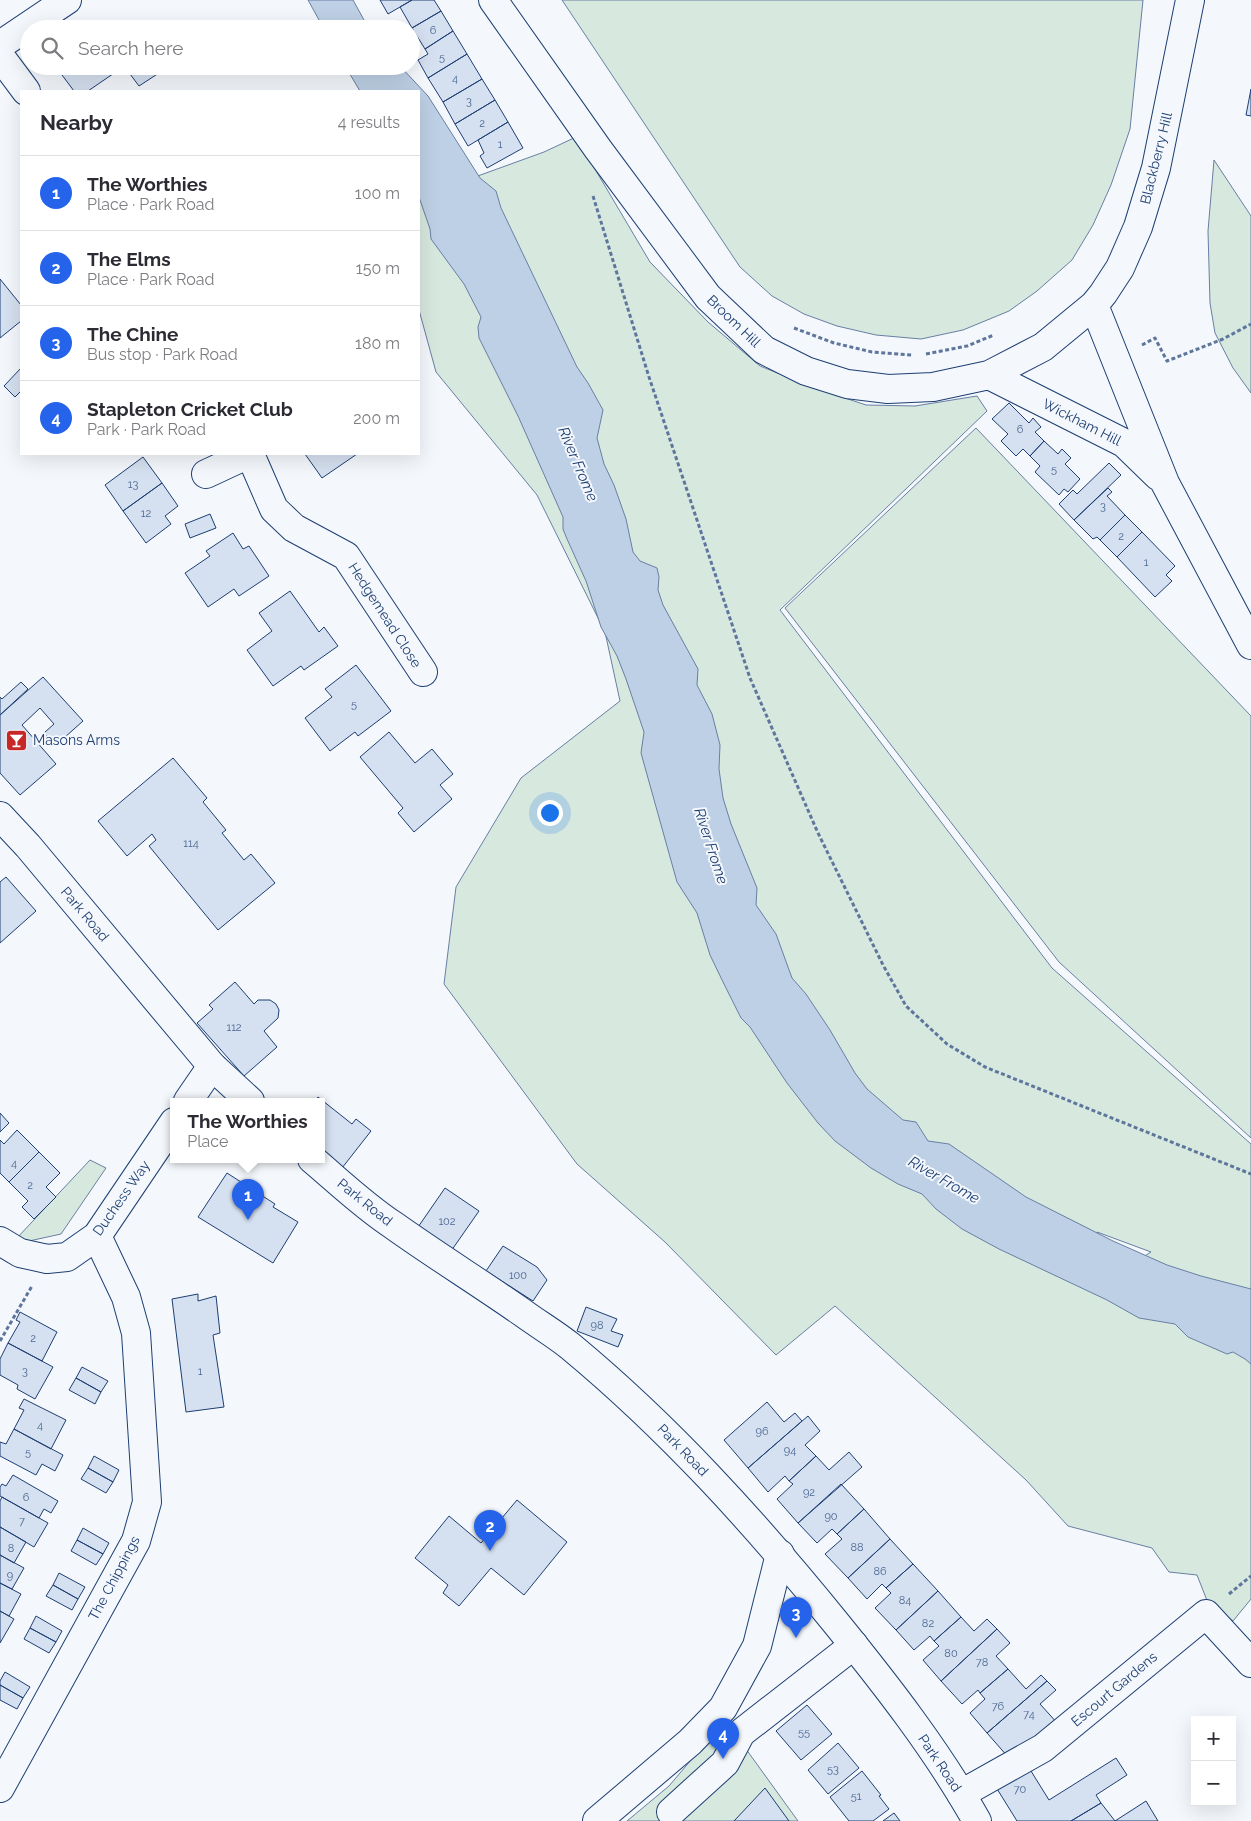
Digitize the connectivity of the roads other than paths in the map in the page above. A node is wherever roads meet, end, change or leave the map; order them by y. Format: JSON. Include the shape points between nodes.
{"nodes":[{"id":1,"x":66,"y":0,"type":"edge"},
{"id":2,"x":493,"y":0,"type":"edge"},
{"id":3,"x":1190,"y":0,"type":"edge"},
{"id":4,"x":36,"y":20,"type":"edge"},
{"id":5,"x":20,"y":31,"type":"edge"},
{"id":6,"x":0,"y":44,"type":"edge"},
{"id":7,"x":0,"y":56,"type":"edge"},
{"id":8,"x":25,"y":90,"type":"edge"},
{"id":9,"x":1094,"y":305,"type":"junction"},
{"id":10,"x":988,"y":375,"type":"junction"},
{"id":11,"x":248,"y":455,"type":"edge"},
{"id":12,"x":250,"y":455,"type":"edge"},
{"id":13,"x":206,"y":474,"type":"dead end"},
{"id":14,"x":1165,"y":483,"type":"junction"},
{"id":15,"x":1251,"y":645,"type":"edge"},
{"id":16,"x":423,"y":672,"type":"dead end"},
{"id":17,"x":0,"y":816,"type":"edge"},
{"id":18,"x":212,"y":1066,"type":"junction"},
{"id":19,"x":190,"y":1098,"type":"edge"},
{"id":20,"x":247,"y":1098,"type":"edge"},
{"id":21,"x":170,"y":1128,"type":"edge"},
{"id":22,"x":317,"y":1163,"type":"edge"},
{"id":23,"x":96,"y":1236,"type":"junction"},
{"id":24,"x":0,"y":1241,"type":"edge"},
{"id":25,"x":780,"y":1554,"type":"junction"},
{"id":26,"x":854,"y":1645,"type":"junction"},
{"id":27,"x":1251,"y":1664,"type":"edge"},
{"id":28,"x":0,"y":1788,"type":"edge"},
{"id":29,"x":961,"y":1794,"type":"junction"},
{"id":30,"x":671,"y":1812,"type":"dead end"},
{"id":31,"x":597,"y":1821,"type":"edge"},
{"id":32,"x":977,"y":1821,"type":"edge"}],
"edges":[{"from":1,"to":4,"type":"street"},
{"from":2,"to":10,"type":"street","name":"Broom Hill","via":[[708,297],[764,350],[806,371],[847,384],[888,389],[933,387]]},
{"from":3,"to":9,"type":"street","name":"Blackberry Hill","via":[[1156,168],[1138,227],[1120,268]]},
{"from":5,"to":6,"type":"street"},
{"from":7,"to":8,"type":"street"},
{"from":9,"to":10,"type":"street","name":"Broom Hill","via":[[1044,348]]},
{"from":9,"to":14,"type":"street","name":"Wickham Hill"},
{"from":10,"to":14,"type":"street","name":"Wickham Hill","via":[[1124,443]]},
{"from":11,"to":13,"type":"street"},
{"from":12,"to":16,"type":"street","name":"Hedgemead Close","via":[[274,509],[294,528],[346,556]]},
{"from":14,"to":15,"type":"street","name":"Wickham Hill"},
{"from":17,"to":18,"type":"street","name":"Park Road"},
{"from":18,"to":19,"type":"street"},
{"from":18,"to":20,"type":"street","name":"Park Road"},
{"from":21,"to":23,"type":"street","name":"Duchess Way"},
{"from":22,"to":25,"type":"street","name":"Park Road","via":[[390,1224],[568,1344],[684,1449]]},
{"from":23,"to":24,"type":"street","name":"Duchess Way","via":[[68,1257],[47,1259],[20,1253]]},
{"from":23,"to":28,"type":"street","name":"The Chippings","via":[[126,1297],[136,1333],[147,1502],[136,1542]]},
{"from":25,"to":26,"type":"street","name":"Park Road"},
{"from":25,"to":31,"type":"street","via":[[757,1646],[723,1708],[690,1742]]},
{"from":26,"to":29,"type":"street","name":"Park Road"},
{"from":26,"to":30,"type":"street","via":[[740,1733],[725,1763]]},
{"from":27,"to":29,"type":"street","name":"Escourt Gardens","via":[[1206,1614],[1043,1748]]},
{"from":29,"to":32,"type":"street","name":"Park Road"}]}
